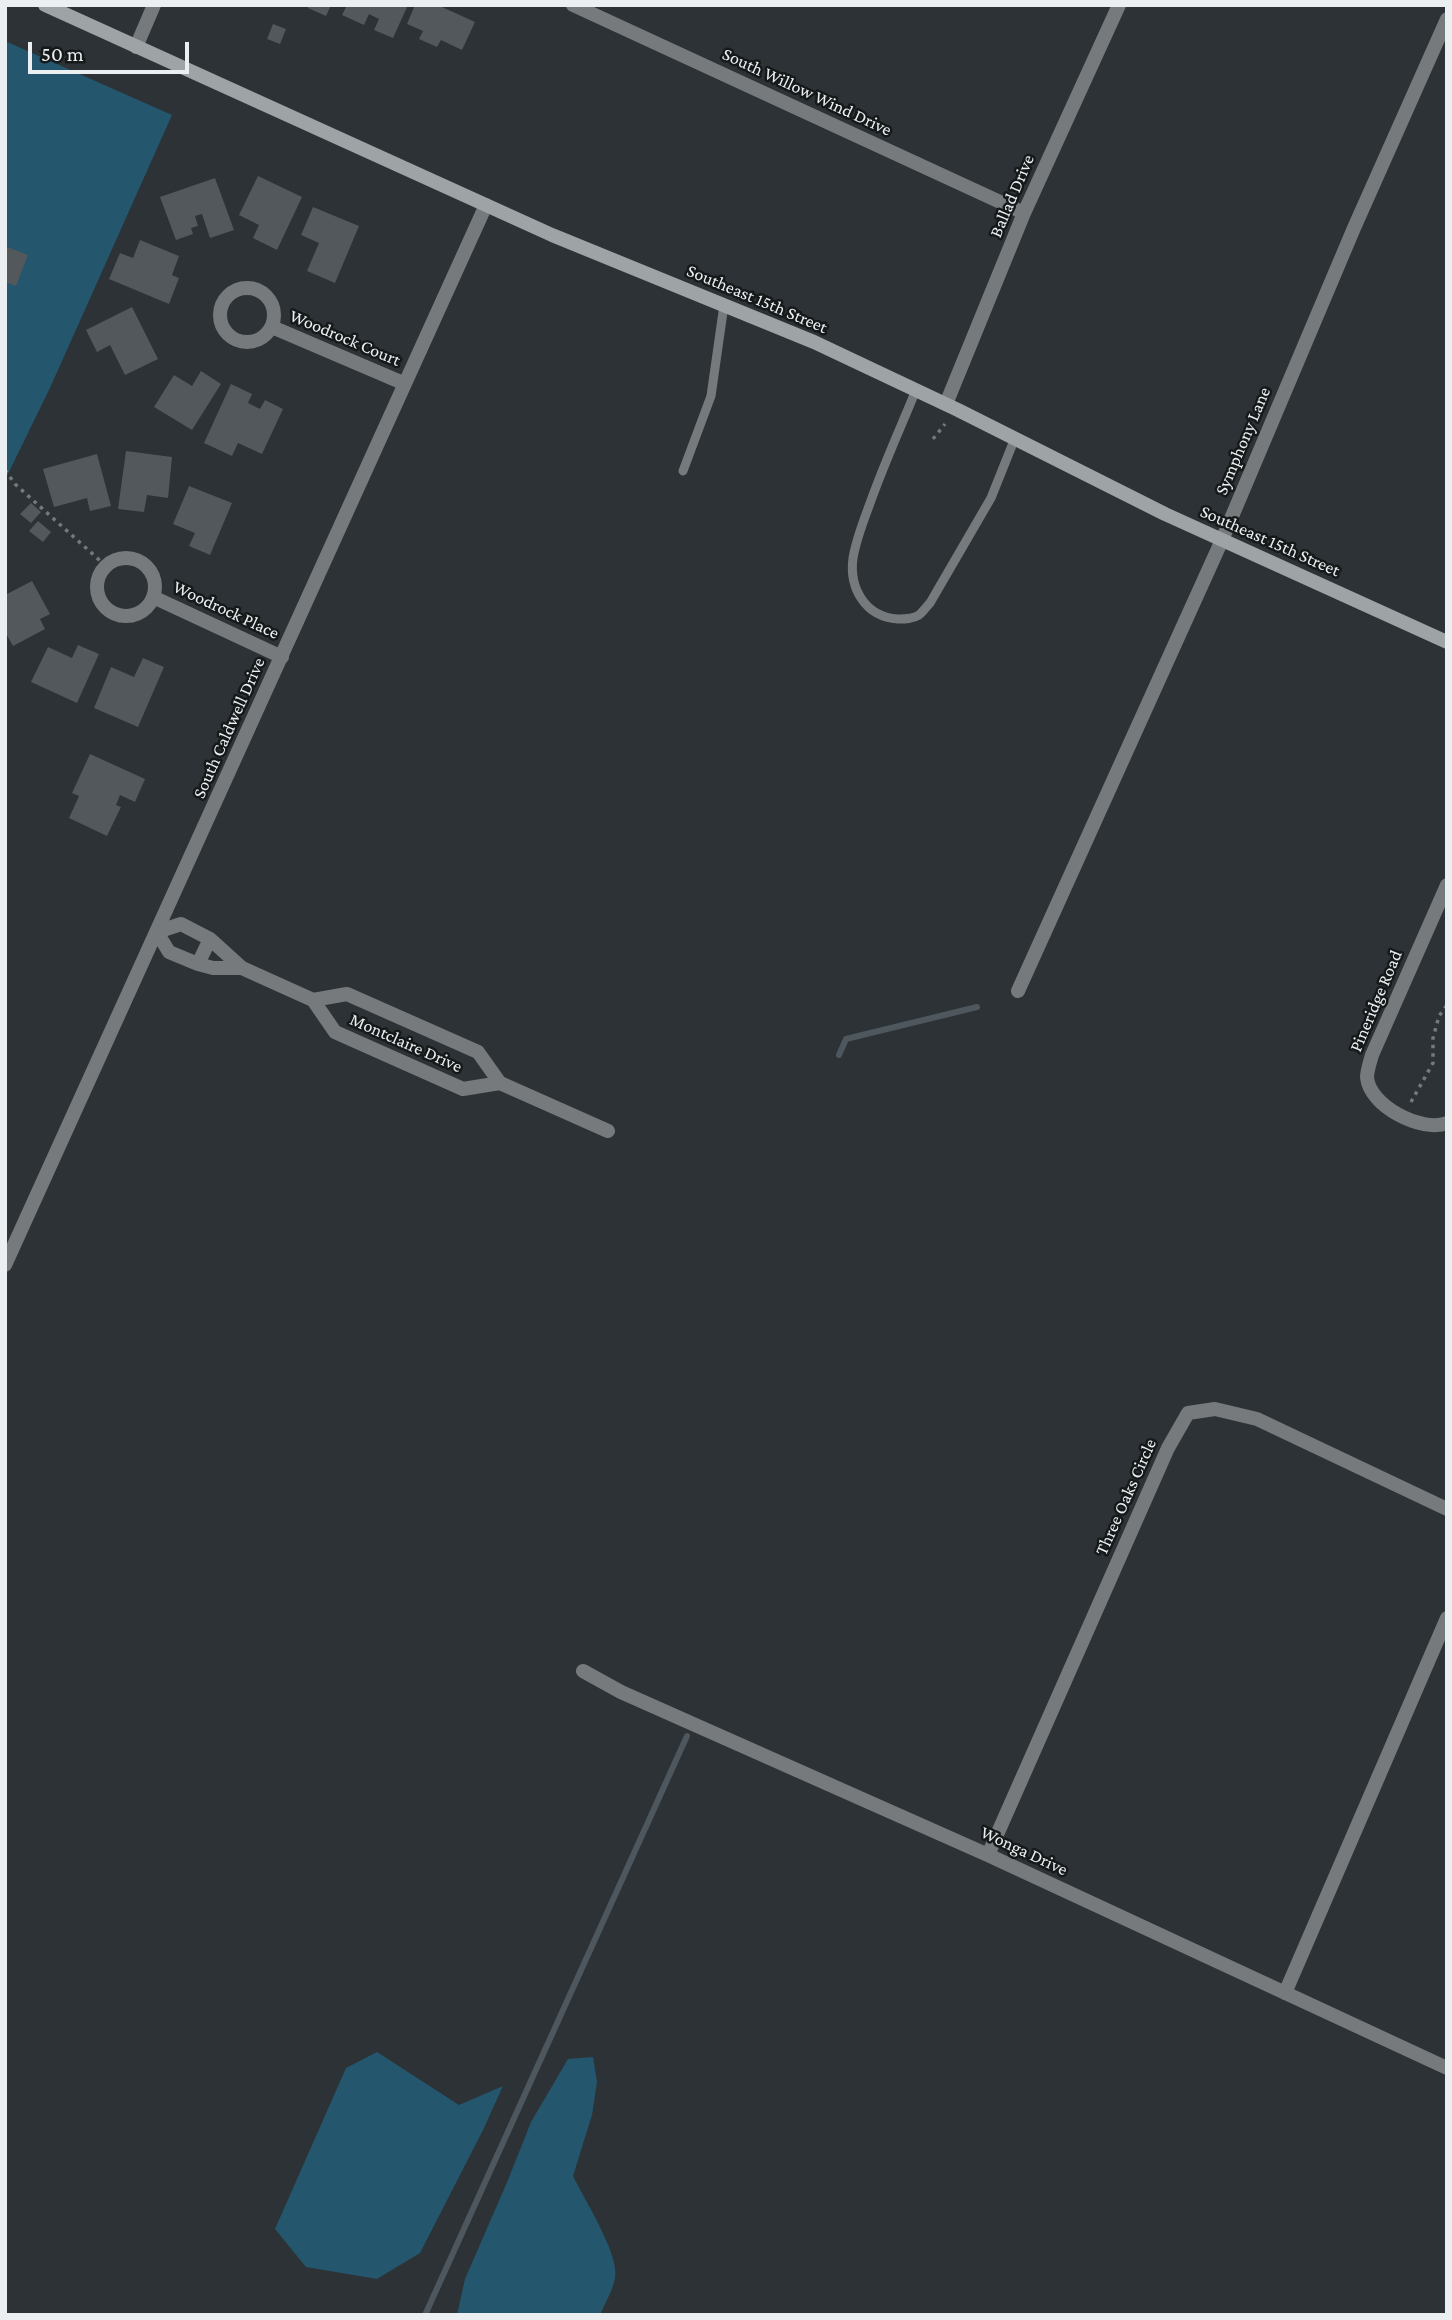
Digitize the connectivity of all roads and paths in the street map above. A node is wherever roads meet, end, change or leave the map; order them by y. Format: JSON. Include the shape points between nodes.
{"nodes":[{"id":1,"x":45,"y":5,"type":"edge"},
{"id":2,"x":154,"y":5,"type":"edge"},
{"id":3,"x":573,"y":5,"type":"edge"},
{"id":4,"x":1119,"y":5,"type":"edge"},
{"id":5,"x":1447,"y":19,"type":"edge"},
{"id":6,"x":136,"y":47,"type":"junction"},
{"id":7,"x":486,"y":205,"type":"junction"},
{"id":8,"x":1024,"y":213,"type":"junction"},
{"id":9,"x":724,"y":306,"type":"junction"},
{"id":10,"x":272,"y":327,"type":"dead end"},
{"id":11,"x":403,"y":383,"type":"junction"},
{"id":12,"x":916,"y":390,"type":"junction"},
{"id":13,"x":946,"y":404,"type":"junction"},
{"id":14,"x":1014,"y":438,"type":"junction"},
{"id":15,"x":5,"y":470,"type":"edge"},
{"id":16,"x":683,"y":471,"type":"dead end"},
{"id":17,"x":1222,"y":540,"type":"junction"},
{"id":18,"x":106,"y":566,"type":"junction"},
{"id":19,"x":153,"y":597,"type":"junction"},
{"id":20,"x":1447,"y":642,"type":"edge"},
{"id":21,"x":282,"y":657,"type":"junction"},
{"id":22,"x":1447,"y":885,"type":"edge"},
{"id":23,"x":157,"y":932,"type":"junction"},
{"id":24,"x":210,"y":939,"type":"junction"},
{"id":25,"x":198,"y":964,"type":"junction"},
{"id":26,"x":242,"y":968,"type":"junction"},
{"id":27,"x":1018,"y":991,"type":"dead end"},
{"id":28,"x":313,"y":1000,"type":"junction"},
{"id":29,"x":1447,"y":1005,"type":"edge"},
{"id":30,"x":500,"y":1083,"type":"junction"},
{"id":31,"x":1407,"y":1111,"type":"dead end"},
{"id":32,"x":1447,"y":1123,"type":"edge"},
{"id":33,"x":608,"y":1131,"type":"dead end"},
{"id":34,"x":5,"y":1265,"type":"edge"},
{"id":35,"x":1447,"y":1509,"type":"edge"},
{"id":36,"x":1447,"y":1618,"type":"edge"},
{"id":37,"x":583,"y":1671,"type":"dead end"},
{"id":38,"x":988,"y":1856,"type":"junction"},
{"id":39,"x":1285,"y":1993,"type":"junction"},
{"id":40,"x":1447,"y":2068,"type":"edge"}],
"edges":[{"from":1,"to":6,"type":"main road","name":"Southeast 15th Street"},
{"from":2,"to":6,"type":"street"},
{"from":3,"to":8,"type":"street","name":"South Willow Wind Drive"},
{"from":4,"to":8,"type":"street","name":"Ballad Drive"},
{"from":5,"to":17,"type":"street","name":"Symphony Lane"},
{"from":6,"to":7,"type":"main road","name":"Southeast 15th Street"},
{"from":7,"to":9,"type":"main road","name":"Southeast 15th Street"},
{"from":7,"to":11,"type":"street","name":"South Caldwell Drive"},
{"from":8,"to":13,"type":"street","name":"Ballad Drive"},
{"from":9,"to":12,"type":"main road","name":"Southeast 15th Street"},
{"from":9,"to":16,"type":"lane","via":[[711,396]]},
{"from":10,"to":11,"type":"street","name":"Woodrock Court"},
{"from":11,"to":21,"type":"street","name":"South Caldwell Drive"},
{"from":12,"to":13,"type":"main road","name":"Southeast 15th Street"},
{"from":12,"to":14,"type":"lane","via":[[877,481],[853,558],[856,592],[875,612],[907,619],[918,616],[930,603],[991,498]]},
{"from":13,"to":14,"type":"main road","name":"Southeast 15th Street"},
{"from":14,"to":17,"type":"main road","name":"Southeast 15th Street"},
{"from":15,"to":18,"type":"path"},
{"from":17,"to":20,"type":"main road","name":"Southeast 15th Street"},
{"from":17,"to":27,"type":"street","name":"Symphony Lane"},
{"from":18,"to":19,"type":"street","name":"Woodrock Place","via":[[122,558],[139,561],[155,580]]},
{"from":18,"to":19,"type":"street","name":"Woodrock Place","via":[[97,582],[98,592],[114,613],[141,612]]},
{"from":19,"to":21,"type":"street","name":"Woodrock Place"},
{"from":21,"to":23,"type":"street","name":"South Caldwell Drive"},
{"from":22,"to":32,"type":"street","name":"Pineridge Road","via":[[1371,1055],[1367,1078],[1387,1109],[1428,1126]]},
{"from":23,"to":24,"type":"street","via":[[181,924]]},
{"from":23,"to":25,"type":"street","via":[[169,952]]},
{"from":23,"to":34,"type":"street","name":"South Caldwell Drive"},
{"from":24,"to":25,"type":"street"},
{"from":24,"to":26,"type":"street"},
{"from":25,"to":26,"type":"street"},
{"from":26,"to":28,"type":"street"},
{"from":28,"to":30,"type":"street","name":"Montclaire Drive","via":[[348,994],[478,1052]]},
{"from":28,"to":30,"type":"street","name":"Montclaire Drive","via":[[335,1032],[463,1089]]},
{"from":29,"to":31,"type":"path","via":[[1433,1038],[1433,1063]]},
{"from":30,"to":33,"type":"street"},
{"from":35,"to":38,"type":"street","name":"Three Oaks Circle","via":[[1257,1419],[1215,1409],[1188,1413],[1168,1448]]},
{"from":36,"to":39,"type":"street"},
{"from":37,"to":38,"type":"street","name":"Wonga Drive"},
{"from":38,"to":39,"type":"street","name":"Wonga Drive"},
{"from":39,"to":40,"type":"street","name":"Wonga Drive"}]}
